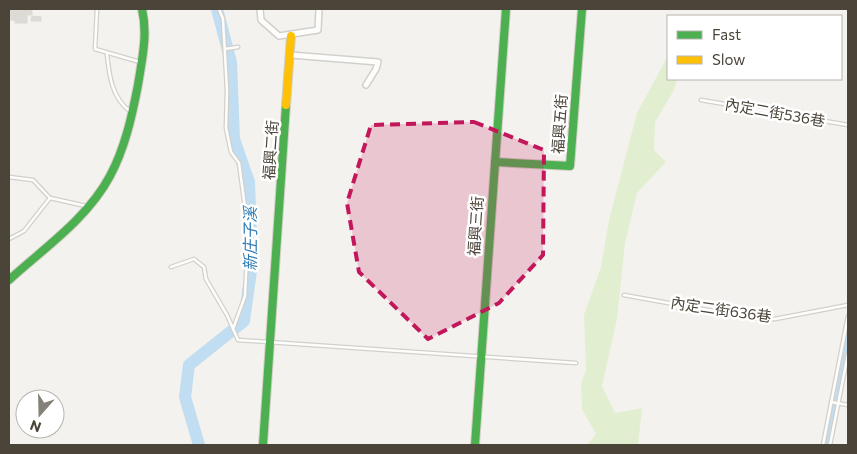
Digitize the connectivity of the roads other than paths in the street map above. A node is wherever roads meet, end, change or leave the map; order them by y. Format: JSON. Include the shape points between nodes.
{"nodes":[{"id":1,"x":97,"y":9,"type":"edge"},
{"id":2,"x":142,"y":9,"type":"edge"},
{"id":3,"x":219,"y":9,"type":"edge"},
{"id":4,"x":260,"y":9,"type":"edge"},
{"id":5,"x":319,"y":9,"type":"edge"},
{"id":6,"x":506,"y":9,"type":"edge"},
{"id":7,"x":582,"y":9,"type":"edge"},
{"id":8,"x":292,"y":36,"type":"junction"},
{"id":9,"x":238,"y":47,"type":"dead end"},
{"id":10,"x":225,"y":49,"type":"junction"},
{"id":11,"x":107,"y":54,"type":"junction"},
{"id":12,"x":291,"y":55,"type":"junction"},
{"id":13,"x":142,"y":62,"type":"junction"},
{"id":14,"x":366,"y":85,"type":"dead end"},
{"id":15,"x":701,"y":100,"type":"dead end"},
{"id":16,"x":132,"y":113,"type":"junction"},
{"id":17,"x":848,"y":125,"type":"edge"},
{"id":18,"x":495,"y":162,"type":"junction"},
{"id":19,"x":9,"y":177,"type":"edge"},
{"id":20,"x":50,"y":198,"type":"junction"},
{"id":21,"x":87,"y":206,"type":"junction"},
{"id":22,"x":9,"y":239,"type":"edge"},
{"id":23,"x":171,"y":267,"type":"dead end"},
{"id":24,"x":9,"y":280,"type":"edge"},
{"id":25,"x":624,"y":294,"type":"dead end"},
{"id":26,"x":848,"y":305,"type":"edge"},
{"id":27,"x":848,"y":316,"type":"edge"},
{"id":28,"x":233,"y":329,"type":"junction"},
{"id":29,"x":270,"y":342,"type":"junction"},
{"id":30,"x":848,"y":354,"type":"edge"},
{"id":31,"x":481,"y":357,"type":"junction"},
{"id":32,"x":576,"y":363,"type":"dead end"},
{"id":33,"x":832,"y":402,"type":"junction"},
{"id":34,"x":839,"y":403,"type":"junction"},
{"id":35,"x":848,"y":405,"type":"edge"},
{"id":36,"x":263,"y":445,"type":"edge"},
{"id":37,"x":475,"y":445,"type":"edge"},
{"id":38,"x":823,"y":445,"type":"edge"},
{"id":39,"x":830,"y":445,"type":"edge"}],
"edges":[{"from":1,"to":11,"type":"lane","via":[[95,50]]},
{"from":2,"to":13,"type":"street","via":[[146,22]]},
{"from":3,"to":10,"type":"lane"},
{"from":4,"to":8,"type":"street","via":[[261,20],[279,36]]},
{"from":5,"to":8,"type":"street","via":[[318,30]]},
{"from":6,"to":18,"type":"street","name":"福興三街"},
{"from":7,"to":18,"type":"street","name":"福興五街","via":[[570,166]]},
{"from":8,"to":12,"type":"street","name":"福興二街"},
{"from":9,"to":10,"type":"lane"},
{"from":10,"to":28,"type":"lane","via":[[226,128],[231,152],[239,163],[248,230],[245,296]]},
{"from":11,"to":13,"type":"lane"},
{"from":11,"to":16,"type":"lane","via":[[114,91]]},
{"from":12,"to":14,"type":"street","via":[[378,62]]},
{"from":12,"to":29,"type":"street","name":"福興二街"},
{"from":13,"to":16,"type":"street"},
{"from":15,"to":17,"type":"lane","name":"內定二街536巷"},
{"from":16,"to":21,"type":"street","via":[[109,177]]},
{"from":18,"to":31,"type":"street","name":"福興三街"},
{"from":19,"to":20,"type":"lane","via":[[33,180]]},
{"from":20,"to":21,"type":"lane"},
{"from":20,"to":22,"type":"lane","via":[[24,231]]},
{"from":21,"to":24,"type":"street","via":[[71,226]]},
{"from":23,"to":28,"type":"lane","via":[[194,259],[204,267],[206,279]]},
{"from":25,"to":26,"type":"lane","name":"內定二街636巷","via":[[752,318],[775,319]]},
{"from":27,"to":33,"type":"lane"},
{"from":28,"to":29,"type":"lane","via":[[238,340]]},
{"from":29,"to":31,"type":"lane"},
{"from":29,"to":36,"type":"street","name":"福興二街"},
{"from":30,"to":34,"type":"lane"},
{"from":31,"to":32,"type":"lane"},
{"from":31,"to":37,"type":"street","name":"福興三街"},
{"from":33,"to":34,"type":"lane"},
{"from":33,"to":38,"type":"lane"},
{"from":34,"to":35,"type":"lane"},
{"from":34,"to":39,"type":"lane"}]}
